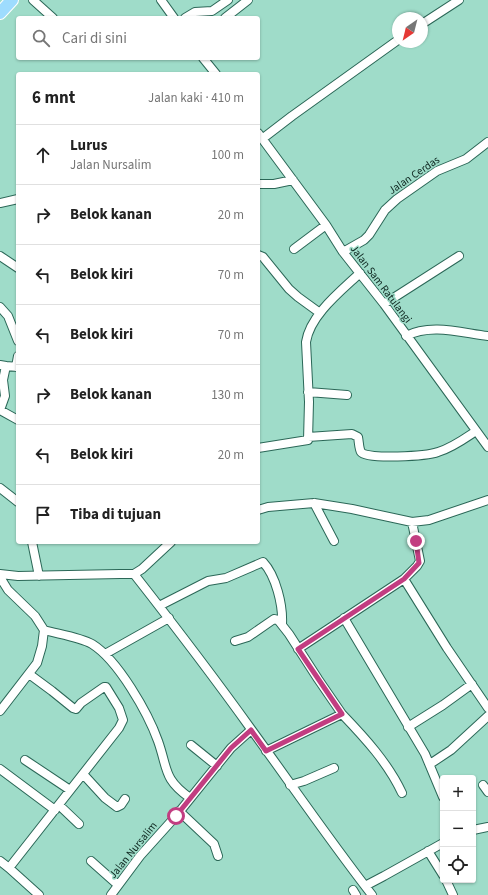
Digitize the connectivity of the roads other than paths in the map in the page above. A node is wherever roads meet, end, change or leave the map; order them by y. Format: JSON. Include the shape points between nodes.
{"nodes":[{"id":1,"x":12,"y":0,"type":"edge"},
{"id":2,"x":33,"y":0,"type":"edge"},
{"id":3,"x":161,"y":0,"type":"edge"},
{"id":4,"x":228,"y":0,"type":"edge"},
{"id":5,"x":248,"y":0,"type":"edge"},
{"id":6,"x":459,"y":0,"type":"edge"},
{"id":7,"x":0,"y":13,"type":"edge"},
{"id":8,"x":51,"y":16,"type":"edge"},
{"id":9,"x":173,"y":16,"type":"edge"},
{"id":10,"x":188,"y":16,"type":"edge"},
{"id":11,"x":228,"y":16,"type":"edge"},
{"id":12,"x":428,"y":20,"type":"edge"},
{"id":13,"x":392,"y":44,"type":"edge"},
{"id":14,"x":205,"y":60,"type":"edge"},
{"id":15,"x":214,"y":72,"type":"edge"},
{"id":16,"x":260,"y":136,"type":"edge"},
{"id":17,"x":488,"y":142,"type":"edge"},
{"id":18,"x":293,"y":180,"type":"junction"},
{"id":19,"x":260,"y":184,"type":"edge"},
{"id":20,"x":16,"y":199,"type":"edge"},
{"id":21,"x":0,"y":203,"type":"edge"},
{"id":22,"x":326,"y":224,"type":"junction"},
{"id":23,"x":294,"y":249,"type":"dead end"},
{"id":24,"x":343,"y":252,"type":"junction"},
{"id":25,"x":0,"y":256,"type":"edge"},
{"id":26,"x":260,"y":256,"type":"edge"},
{"id":27,"x":459,"y":256,"type":"dead end"},
{"id":28,"x":16,"y":267,"type":"edge"},
{"id":29,"x":360,"y":274,"type":"junction"},
{"id":30,"x":384,"y":304,"type":"junction"},
{"id":31,"x":0,"y":307,"type":"edge"},
{"id":32,"x":320,"y":313,"type":"junction"},
{"id":33,"x":16,"y":336,"type":"edge"},
{"id":34,"x":406,"y":336,"type":"junction"},
{"id":35,"x":488,"y":336,"type":"edge"},
{"id":36,"x":3,"y":366,"type":"edge"},
{"id":37,"x":16,"y":367,"type":"edge"},
{"id":38,"x":347,"y":395,"type":"dead end"},
{"id":39,"x":309,"y":397,"type":"junction"},
{"id":40,"x":16,"y":419,"type":"edge"},
{"id":41,"x":476,"y":431,"type":"junction"},
{"id":42,"x":308,"y":437,"type":"junction"},
{"id":43,"x":488,"y":447,"type":"edge"},
{"id":44,"x":260,"y":448,"type":"edge"},
{"id":45,"x":0,"y":488,"type":"edge"},
{"id":46,"x":16,"y":500,"type":"edge"},
{"id":47,"x":488,"y":500,"type":"edge"},
{"id":48,"x":314,"y":503,"type":"junction"},
{"id":49,"x":260,"y":510,"type":"edge"},
{"id":50,"x":412,"y":522,"type":"junction"},
{"id":51,"x":334,"y":541,"type":"dead end"},
{"id":52,"x":32,"y":544,"type":"edge"},
{"id":53,"x":169,"y":544,"type":"edge"},
{"id":54,"x":134,"y":574,"type":"junction"},
{"id":55,"x":0,"y":576,"type":"edge"},
{"id":56,"x":39,"y":576,"type":"junction"},
{"id":57,"x":404,"y":579,"type":"junction"},
{"id":58,"x":159,"y":606,"type":"junction"},
{"id":59,"x":169,"y":618,"type":"junction"},
{"id":60,"x":344,"y":618,"type":"junction"},
{"id":61,"x":282,"y":624,"type":"junction"},
{"id":62,"x":44,"y":630,"type":"junction"},
{"id":63,"x":235,"y":641,"type":"dead end"},
{"id":64,"x":298,"y":649,"type":"junction"},
{"id":65,"x":105,"y":654,"type":"junction"},
{"id":66,"x":29,"y":674,"type":"junction"},
{"id":67,"x":472,"y":684,"type":"junction"},
{"id":68,"x":488,"y":708,"type":"edge"},
{"id":69,"x":0,"y":711,"type":"edge"},
{"id":70,"x":342,"y":714,"type":"junction"},
{"id":71,"x":488,"y":716,"type":"edge"},
{"id":72,"x":408,"y":727,"type":"junction"},
{"id":73,"x":251,"y":730,"type":"junction"},
{"id":74,"x":191,"y":745,"type":"dead end"},
{"id":75,"x":266,"y":751,"type":"junction"},
{"id":76,"x":25,"y":760,"type":"dead end"},
{"id":77,"x":430,"y":764,"type":"junction"},
{"id":78,"x":217,"y":766,"type":"junction"},
{"id":79,"x":334,"y":768,"type":"dead end"},
{"id":80,"x":0,"y":769,"type":"edge"},
{"id":81,"x":83,"y":774,"type":"junction"},
{"id":82,"x":290,"y":785,"type":"junction"},
{"id":83,"x":440,"y":789,"type":"edge"},
{"id":84,"x":70,"y":790,"type":"junction"},
{"id":85,"x":402,"y":793,"type":"dead end"},
{"id":86,"x":190,"y":798,"type":"junction"},
{"id":87,"x":126,"y":799,"type":"dead end"},
{"id":88,"x":57,"y":808,"type":"junction"},
{"id":89,"x":179,"y":811,"type":"junction"},
{"id":90,"x":79,"y":824,"type":"dead end"},
{"id":91,"x":488,"y":827,"type":"edge"},
{"id":92,"x":476,"y":829,"type":"edge"},
{"id":93,"x":440,"y":845,"type":"edge"},
{"id":94,"x":428,"y":852,"type":"junction"},
{"id":95,"x":218,"y":856,"type":"dead end"},
{"id":96,"x":0,"y":861,"type":"edge"},
{"id":97,"x":91,"y":861,"type":"dead end"},
{"id":98,"x":9,"y":868,"type":"junction"},
{"id":99,"x":440,"y":870,"type":"edge"},
{"id":100,"x":447,"y":883,"type":"edge"},
{"id":101,"x":118,"y":885,"type":"junction"},
{"id":102,"x":365,"y":886,"type":"junction"},
{"id":103,"x":39,"y":895,"type":"edge"},
{"id":104,"x":111,"y":895,"type":"edge"},
{"id":105,"x":372,"y":895,"type":"edge"},
{"id":106,"x":453,"y":895,"type":"edge"}],
"edges":[{"from":1,"to":7,"type":"highway"},
{"from":2,"to":8,"type":"street"},
{"from":3,"to":9,"type":"street"},
{"from":4,"to":10,"type":"street","via":[[212,10],[195,12]]},
{"from":5,"to":11,"type":"street"},
{"from":6,"to":12,"type":"street"},
{"from":13,"to":16,"type":"street"},
{"from":14,"to":15,"type":"street"},
{"from":16,"to":18,"type":"street","name":"Jalan Sam Ratulangi"},
{"from":17,"to":24,"type":"street","name":"Jalan Cerdas","via":[[466,159],[437,171],[397,199],[385,210],[364,240]]},
{"from":18,"to":19,"type":"street"},
{"from":18,"to":22,"type":"street","name":"Jalan Sam Ratulangi"},
{"from":20,"to":21,"type":"street"},
{"from":22,"to":23,"type":"street"},
{"from":22,"to":24,"type":"street","name":"Jalan Sam Ratulangi"},
{"from":24,"to":29,"type":"street","name":"Jalan Sam Ratulangi"},
{"from":25,"to":28,"type":"street"},
{"from":26,"to":32,"type":"street","via":[[289,289]]},
{"from":27,"to":30,"type":"street"},
{"from":29,"to":30,"type":"street","name":"Jalan Sam Ratulangi"},
{"from":29,"to":32,"type":"street"},
{"from":30,"to":34,"type":"street","name":"Jalan Sam Ratulangi"},
{"from":31,"to":33,"type":"street","via":[[8,316]]},
{"from":32,"to":39,"type":"street","via":[[312,323],[306,338]]},
{"from":34,"to":35,"type":"street","via":[[433,329]]},
{"from":34,"to":41,"type":"street","name":"Jalan Sam Ratulangi"},
{"from":36,"to":37,"type":"street"},
{"from":36,"to":40,"type":"street","via":[[6,396],[0,410]]},
{"from":38,"to":39,"type":"street"},
{"from":39,"to":42,"type":"street"},
{"from":41,"to":42,"type":"street","via":[[437,453],[371,457],[360,451],[358,437],[352,434]]},
{"from":41,"to":43,"type":"street","name":"Jalan Sam Ratulangi"},
{"from":42,"to":44,"type":"street","via":[[308,440]]},
{"from":45,"to":46,"type":"street"},
{"from":47,"to":50,"type":"street","via":[[429,520]]},
{"from":48,"to":49,"type":"street"},
{"from":48,"to":50,"type":"street"},
{"from":48,"to":51,"type":"street"},
{"from":50,"to":57,"type":"street","via":[[420,561]]},
{"from":52,"to":56,"type":"street"},
{"from":53,"to":54,"type":"street"},
{"from":54,"to":56,"type":"street"},
{"from":54,"to":58,"type":"street"},
{"from":55,"to":56,"type":"street"},
{"from":55,"to":62,"type":"street","via":[[8,590],[35,616]]},
{"from":57,"to":60,"type":"street"},
{"from":57,"to":67,"type":"street"},
{"from":58,"to":59,"type":"street"},
{"from":58,"to":61,"type":"street","via":[[208,581],[226,578],[263,562],[279,594],[283,613]]},
{"from":59,"to":65,"type":"street"},
{"from":59,"to":73,"type":"street"},
{"from":60,"to":64,"type":"street"},
{"from":60,"to":72,"type":"street"},
{"from":61,"to":63,"type":"street","via":[[274,619],[248,637]]},
{"from":61,"to":64,"type":"street"},
{"from":62,"to":65,"type":"street","via":[[91,643]]},
{"from":62,"to":66,"type":"street","via":[[42,646]]},
{"from":64,"to":70,"type":"street"},
{"from":65,"to":86,"type":"street","via":[[147,715],[170,780],[180,792]]},
{"from":66,"to":69,"type":"street"},
{"from":66,"to":81,"type":"street","via":[[76,709],[105,686],[122,713],[122,723]]},
{"from":67,"to":68,"type":"street"},
{"from":67,"to":72,"type":"street"},
{"from":70,"to":75,"type":"street"},
{"from":70,"to":85,"type":"street","via":[[375,750],[397,781]]},
{"from":71,"to":77,"type":"street","via":[[451,750]]},
{"from":72,"to":77,"type":"street"},
{"from":73,"to":75,"type":"street"},
{"from":73,"to":78,"type":"street","name":"Jalan Nursalim","via":[[231,748]]},
{"from":74,"to":78,"type":"street"},
{"from":75,"to":82,"type":"street"},
{"from":76,"to":84,"type":"street"},
{"from":77,"to":83,"type":"street"},
{"from":78,"to":86,"type":"street","name":"Jalan Nursalim"},
{"from":79,"to":82,"type":"street"},
{"from":80,"to":88,"type":"street"},
{"from":81,"to":84,"type":"street"},
{"from":81,"to":87,"type":"street","via":[[117,807]]},
{"from":82,"to":102,"type":"street"},
{"from":84,"to":88,"type":"street"},
{"from":86,"to":89,"type":"street","name":"Jalan Nursalim"},
{"from":88,"to":90,"type":"street"},
{"from":88,"to":98,"type":"street"},
{"from":89,"to":95,"type":"street","via":[[214,844]]},
{"from":89,"to":101,"type":"street","name":"Jalan Nursalim"},
{"from":91,"to":92,"type":"street"},
{"from":93,"to":94,"type":"street"},
{"from":94,"to":99,"type":"street"},
{"from":94,"to":102,"type":"street"},
{"from":96,"to":98,"type":"street"},
{"from":97,"to":101,"type":"street"},
{"from":98,"to":103,"type":"street"},
{"from":100,"to":106,"type":"street"},
{"from":101,"to":104,"type":"street","name":"Jalan Nursalim"},
{"from":102,"to":105,"type":"street"}]}
